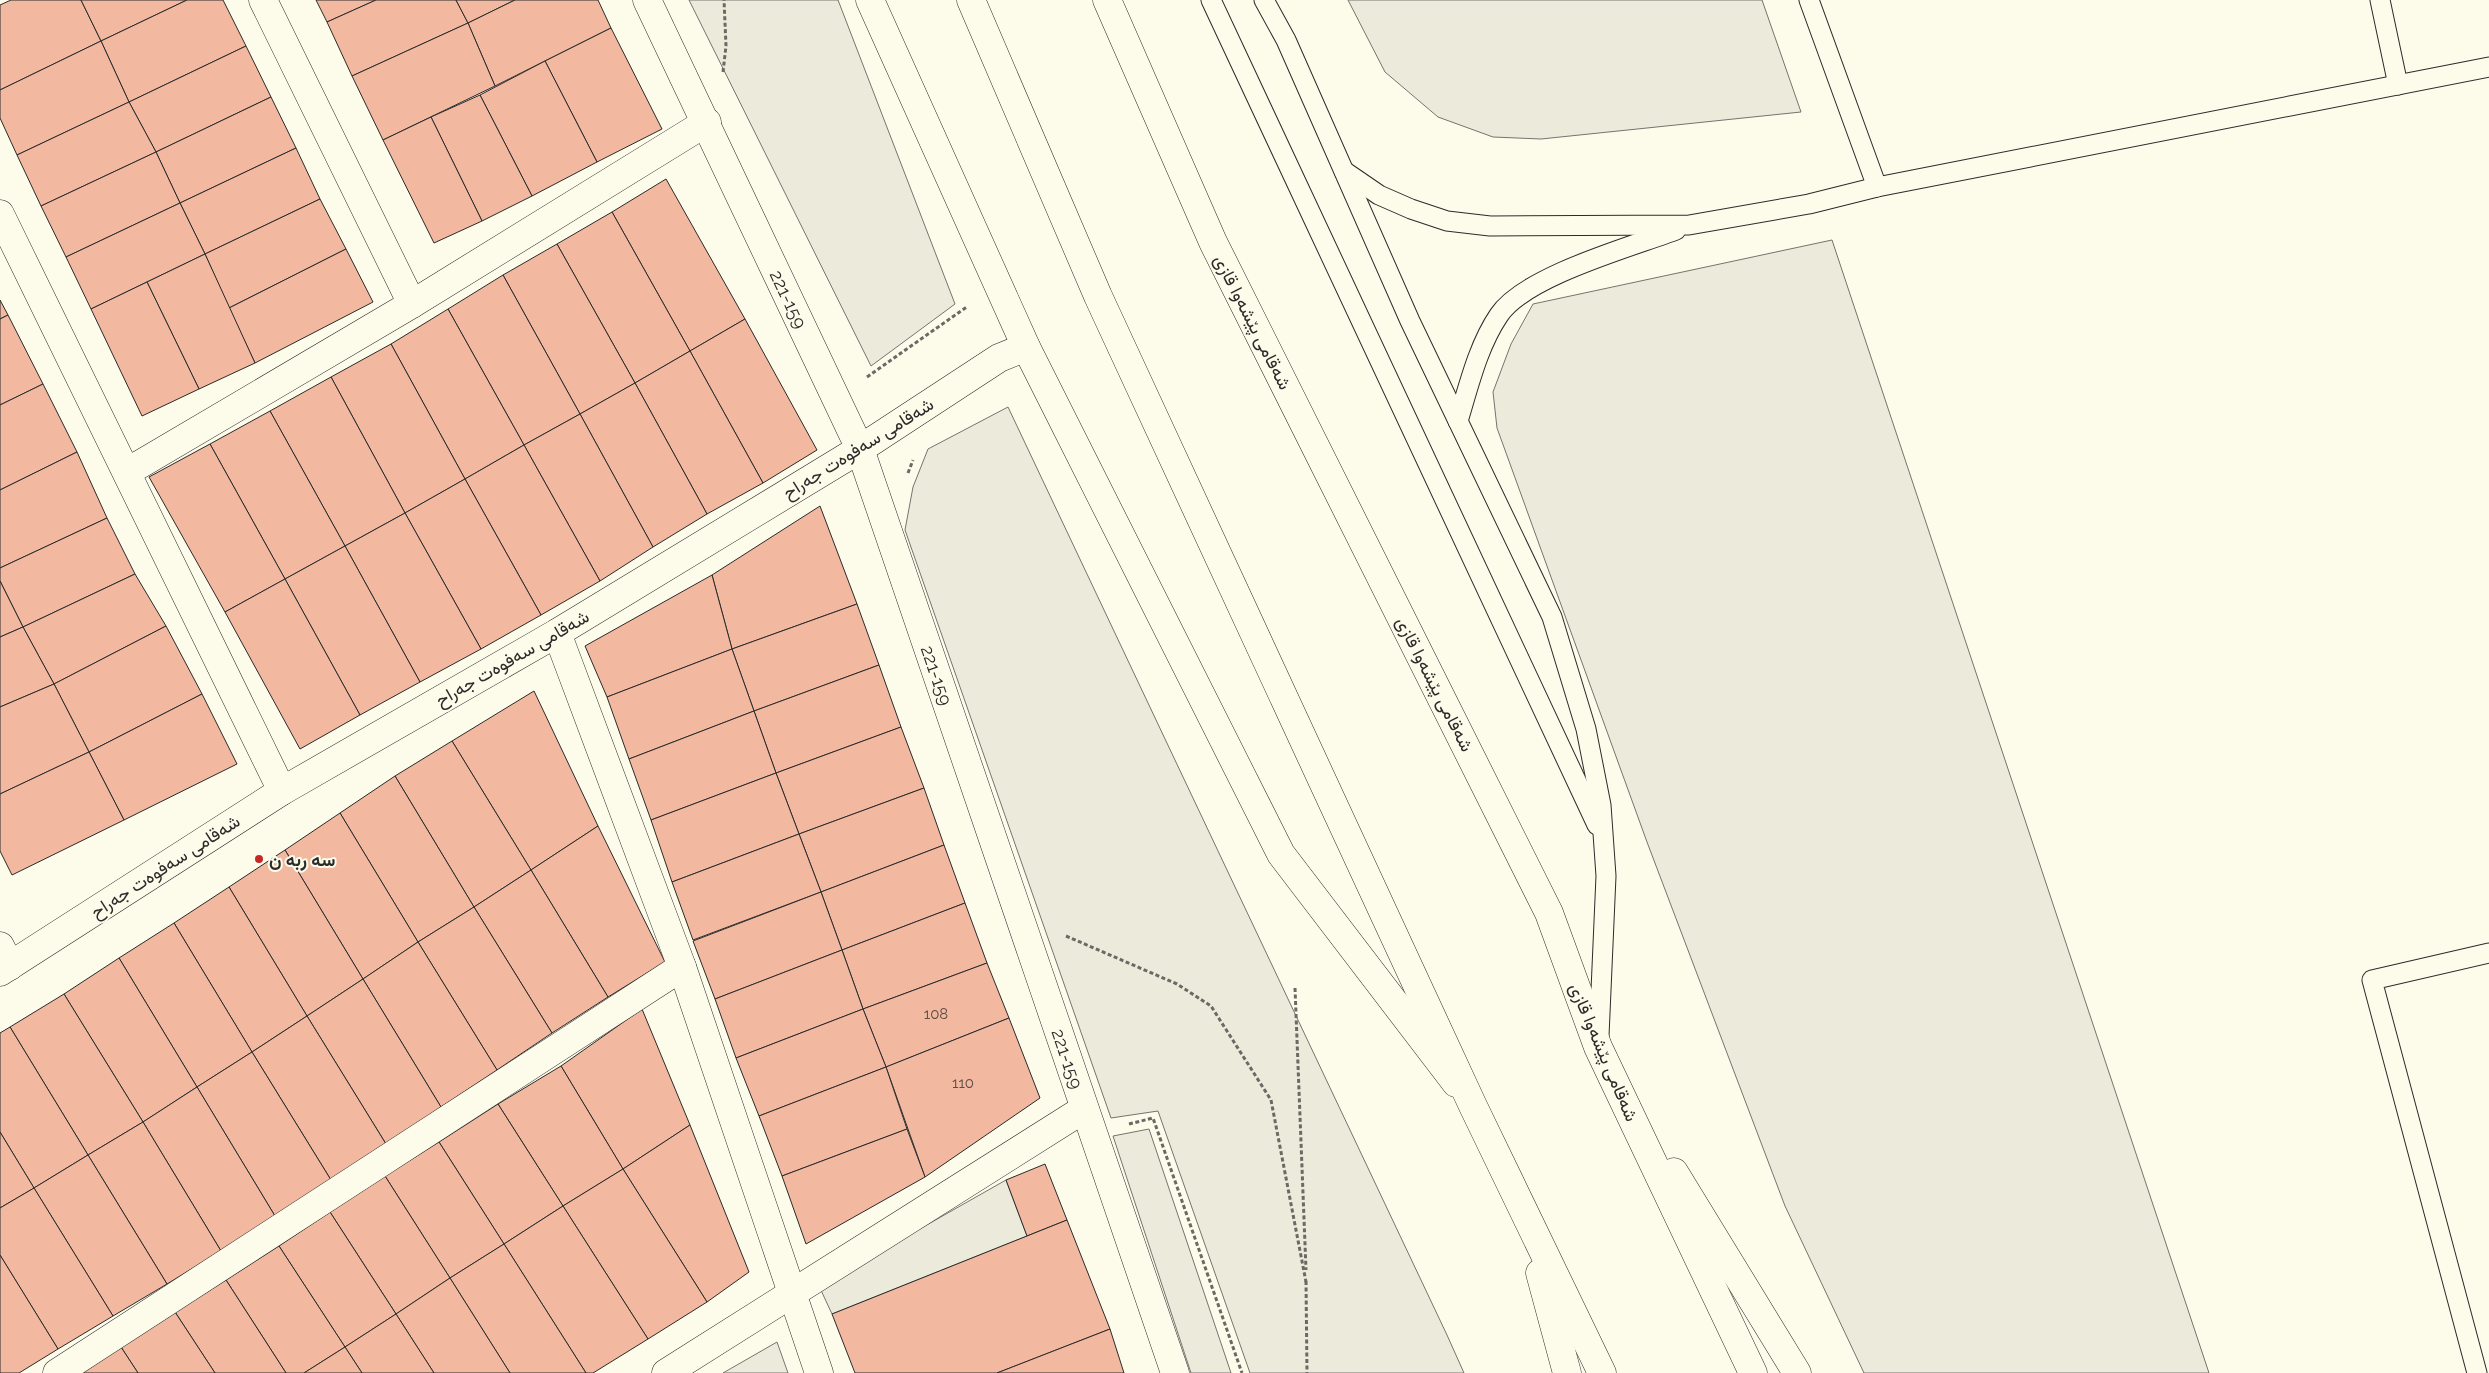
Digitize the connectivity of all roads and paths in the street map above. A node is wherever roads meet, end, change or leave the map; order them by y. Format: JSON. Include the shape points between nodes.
{"nodes":[{"id":1,"x":263,"y":0,"type":"edge"},
{"id":2,"x":647,"y":0,"type":"edge"},
{"id":3,"x":724,"y":0,"type":"edge"},
{"id":4,"x":870,"y":0,"type":"edge"},
{"id":5,"x":971,"y":0,"type":"edge"},
{"id":6,"x":1107,"y":0,"type":"edge"},
{"id":7,"x":1210,"y":0,"type":"edge"},
{"id":8,"x":1264,"y":0,"type":"edge"},
{"id":9,"x":1809,"y":0,"type":"edge"},
{"id":10,"x":2380,"y":0,"type":"edge"},
{"id":11,"x":2489,"y":67,"type":"edge"},
{"id":12,"x":722,"y":81,"type":"dead end"},
{"id":13,"x":2398,"y":85,"type":"junction"},
{"id":14,"x":707,"y":122,"type":"junction"},
{"id":15,"x":1344,"y":171,"type":"junction"},
{"id":16,"x":1877,"y":187,"type":"junction"},
{"id":17,"x":0,"y":214,"type":"edge"},
{"id":18,"x":1689,"y":225,"type":"junction"},
{"id":19,"x":974,"y":301,"type":"dead end"},
{"id":20,"x":412,"y":304,"type":"junction"},
{"id":21,"x":1026,"y":347,"type":"junction"},
{"id":22,"x":864,"y":378,"type":"dead end"},
{"id":23,"x":1458,"y":421,"type":"junction"},
{"id":24,"x":860,"y":449,"type":"junction"},
{"id":25,"x":127,"y":472,"type":"junction"},
{"id":26,"x":557,"y":633,"type":"junction"},
{"id":27,"x":282,"y":791,"type":"junction"},
{"id":28,"x":1603,"y":838,"type":"junction"},
{"id":29,"x":1064,"y":935,"type":"dead end"},
{"id":30,"x":2489,"y":953,"type":"edge"},
{"id":31,"x":3,"y":961,"type":"edge"},
{"id":32,"x":682,"y":968,"type":"junction"},
{"id":33,"x":1295,"y":988,"type":"dead end"},
{"id":34,"x":1598,"y":1047,"type":"junction"},
{"id":35,"x":1473,"y":1106,"type":"junction"},
{"id":36,"x":1084,"y":1108,"type":"junction"},
{"id":37,"x":1524,"y":1208,"type":"junction"},
{"id":38,"x":1306,"y":1282,"type":"junction"},
{"id":39,"x":791,"y":1295,"type":"junction"},
{"id":40,"x":57,"y":1373,"type":"edge"},
{"id":41,"x":666,"y":1373,"type":"edge"},
{"id":42,"x":819,"y":1373,"type":"edge"},
{"id":43,"x":1175,"y":1373,"type":"edge"},
{"id":44,"x":1307,"y":1373,"type":"edge"},
{"id":45,"x":1566,"y":1373,"type":"edge"},
{"id":46,"x":1602,"y":1373,"type":"edge"},
{"id":47,"x":1753,"y":1373,"type":"edge"},
{"id":48,"x":1797,"y":1373,"type":"edge"},
{"id":49,"x":2477,"y":1373,"type":"edge"}],
"edges":[{"from":1,"to":20,"type":"main road"},
{"from":2,"to":14,"type":"main road","name":"221-159"},
{"from":3,"to":12,"type":"path","via":[[726,46]]},
{"from":4,"to":21,"type":"main road"},
{"from":5,"to":35,"type":"main road","via":[[1098,296]]},
{"from":6,"to":34,"type":"main road","name":"شەقامی پێشەوا قازی","via":[[1213,242],[1549,913]]},
{"from":7,"to":28,"type":"lane"},
{"from":8,"to":15,"type":"lane","via":[[1286,40]]},
{"from":9,"to":16,"type":"lane"},
{"from":10,"to":13,"type":"lane"},
{"from":11,"to":13,"type":"lane"},
{"from":13,"to":16,"type":"lane"},
{"from":14,"to":20,"type":"main road"},
{"from":14,"to":24,"type":"main road","name":"221-159"},
{"from":15,"to":18,"type":"lane","via":[[1379,195],[1447,221],[1490,226]]},
{"from":15,"to":23,"type":"lane"},
{"from":16,"to":18,"type":"lane","via":[[1809,204]]},
{"from":17,"to":25,"type":"main road"},
{"from":18,"to":23,"type":"lane","via":[[1546,278],[1521,294],[1500,313],[1486,339]]},
{"from":19,"to":22,"type":"path"},
{"from":20,"to":25,"type":"main road"},
{"from":21,"to":24,"type":"main road","name":"شەقامی سەفوەت جەراح","via":[[999,358]]},
{"from":21,"to":35,"type":"main road","via":[[1282,854]]},
{"from":23,"to":28,"type":"lane","via":[[1552,617],[1586,729],[1601,805]]},
{"from":24,"to":26,"type":"main road","name":"شەقامی سەفوەت جەراح"},
{"from":24,"to":36,"type":"main road","name":"221-159"},
{"from":25,"to":27,"type":"main road"},
{"from":26,"to":27,"type":"main road","name":"شەقامی سەفوەت جەراح"},
{"from":26,"to":32,"type":"main road"},
{"from":27,"to":31,"type":"main road","name":"شەقامی سەفوەت جەراح"},
{"from":28,"to":34,"type":"lane","via":[[1606,876]]},
{"from":29,"to":38,"type":"path","via":[[1177,984],[1211,1006],[1271,1100]]},
{"from":30,"to":49,"type":"lane","via":[[2372,980]]},
{"from":32,"to":39,"type":"main road"},
{"from":32,"to":40,"type":"main road"},
{"from":33,"to":38,"type":"path"},
{"from":34,"to":47,"type":"main road","name":"شەقامی پێشەوا قازی"},
{"from":34,"to":48,"type":"main road"},
{"from":35,"to":37,"type":"main road"},
{"from":36,"to":39,"type":"main road"},
{"from":36,"to":43,"type":"main road","name":"221-159"},
{"from":37,"to":45,"type":"main road"},
{"from":37,"to":46,"type":"main road"},
{"from":38,"to":44,"type":"path"},
{"from":39,"to":41,"type":"main road"},
{"from":39,"to":42,"type":"main road"}]}
